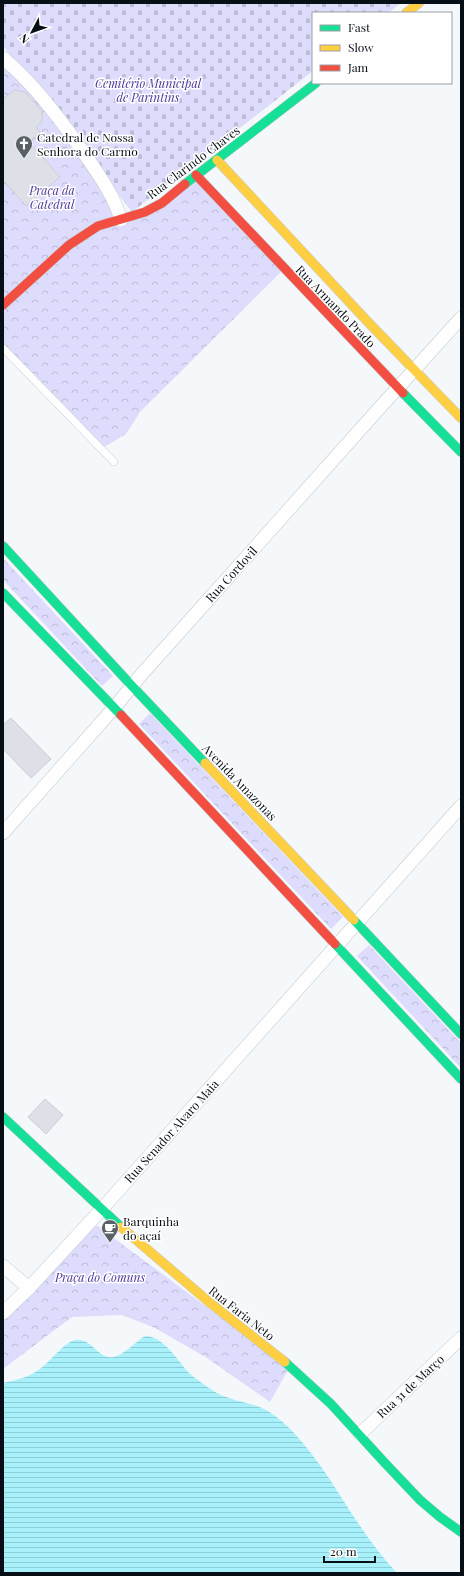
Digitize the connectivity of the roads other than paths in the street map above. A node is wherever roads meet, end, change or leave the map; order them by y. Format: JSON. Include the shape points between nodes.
{"nodes":[{"id":1,"x":419,"y":3,"type":"edge"},
{"id":2,"x":407,"y":12,"type":"edge"},
{"id":3,"x":3,"y":58,"type":"edge"},
{"id":4,"x":315,"y":84,"type":"edge"},
{"id":5,"x":217,"y":160,"type":"junction"},
{"id":6,"x":196,"y":175,"type":"junction"},
{"id":7,"x":121,"y":220,"type":"junction"},
{"id":8,"x":3,"y":306,"type":"edge"},
{"id":9,"x":461,"y":318,"type":"edge"},
{"id":10,"x":3,"y":348,"type":"edge"},
{"id":11,"x":415,"y":370,"type":"junction"},
{"id":12,"x":398,"y":388,"type":"junction"},
{"id":13,"x":461,"y":418,"type":"edge"},
{"id":14,"x":461,"y":452,"type":"edge"},
{"id":15,"x":114,"y":462,"type":"dead end"},
{"id":16,"x":3,"y":546,"type":"edge"},
{"id":17,"x":3,"y":593,"type":"edge"},
{"id":18,"x":132,"y":686,"type":"junction"},
{"id":19,"x":114,"y":708,"type":"junction"},
{"id":20,"x":461,"y":806,"type":"edge"},
{"id":21,"x":3,"y":833,"type":"edge"},
{"id":22,"x":357,"y":923,"type":"junction"},
{"id":23,"x":337,"y":946,"type":"junction"},
{"id":24,"x":461,"y":1034,"type":"edge"},
{"id":25,"x":461,"y":1079,"type":"edge"},
{"id":26,"x":3,"y":1117,"type":"edge"},
{"id":27,"x":101,"y":1210,"type":"junction"},
{"id":28,"x":3,"y":1266,"type":"edge"},
{"id":29,"x":29,"y":1288,"type":"junction"},
{"id":30,"x":3,"y":1313,"type":"edge"},
{"id":31,"x":461,"y":1338,"type":"edge"},
{"id":32,"x":360,"y":1434,"type":"junction"},
{"id":33,"x":461,"y":1532,"type":"edge"}],
"edges":[{"from":1,"to":2,"type":"street"},
{"from":3,"to":7,"type":"street","via":[[37,91],[75,140],[113,198]]},
{"from":4,"to":5,"type":"street","name":"Rua Clarindo Chaves"},
{"from":5,"to":6,"type":"street","name":"Rua Clarindo Chaves"},
{"from":5,"to":11,"type":"street","name":"Rua Armando Prado"},
{"from":6,"to":7,"type":"street","name":"Rua Clarindo Chaves","via":[[154,208]]},
{"from":6,"to":12,"type":"street","name":"Rua Armando Prado"},
{"from":7,"to":8,"type":"street","name":"Rua Clarindo Chaves","via":[[98,226],[70,245]]},
{"from":9,"to":11,"type":"street","name":"Rua Cordovil"},
{"from":10,"to":15,"type":"lane"},
{"from":11,"to":12,"type":"street","name":"Rua Cordovil"},
{"from":11,"to":13,"type":"street","name":"Rua Armando Prado"},
{"from":12,"to":14,"type":"street","name":"Rua Armando Prado"},
{"from":12,"to":18,"type":"street","name":"Rua Cordovil"},
{"from":16,"to":18,"type":"street","name":"Avenida Amazonas"},
{"from":17,"to":19,"type":"street"},
{"from":18,"to":19,"type":"street","name":"Rua Cordovil"},
{"from":18,"to":22,"type":"street","name":"Avenida Amazonas"},
{"from":19,"to":21,"type":"street","name":"Rua Cordovil"},
{"from":19,"to":23,"type":"street"},
{"from":20,"to":22,"type":"street","name":"Rua Senador Alvaro Maia"},
{"from":22,"to":23,"type":"street","name":"Rua Senador Alvaro Maia"},
{"from":22,"to":24,"type":"street","name":"Avenida Amazonas"},
{"from":23,"to":25,"type":"street"},
{"from":23,"to":27,"type":"street","name":"Rua Senador Alvaro Maia"},
{"from":26,"to":27,"type":"street","name":"Rua Faria Neto"},
{"from":27,"to":29,"type":"street","name":"Rua Senador Alvaro Maia"},
{"from":27,"to":32,"type":"street","name":"Rua Faria Neto","via":[[312,1386]]},
{"from":28,"to":29,"type":"street"},
{"from":29,"to":30,"type":"street","name":"Rua Senador Alvaro Maia"},
{"from":31,"to":32,"type":"street","name":"Rua 31 de Março"},
{"from":32,"to":33,"type":"street","name":"Rua Faria Neto","via":[[406,1487]]}]}
